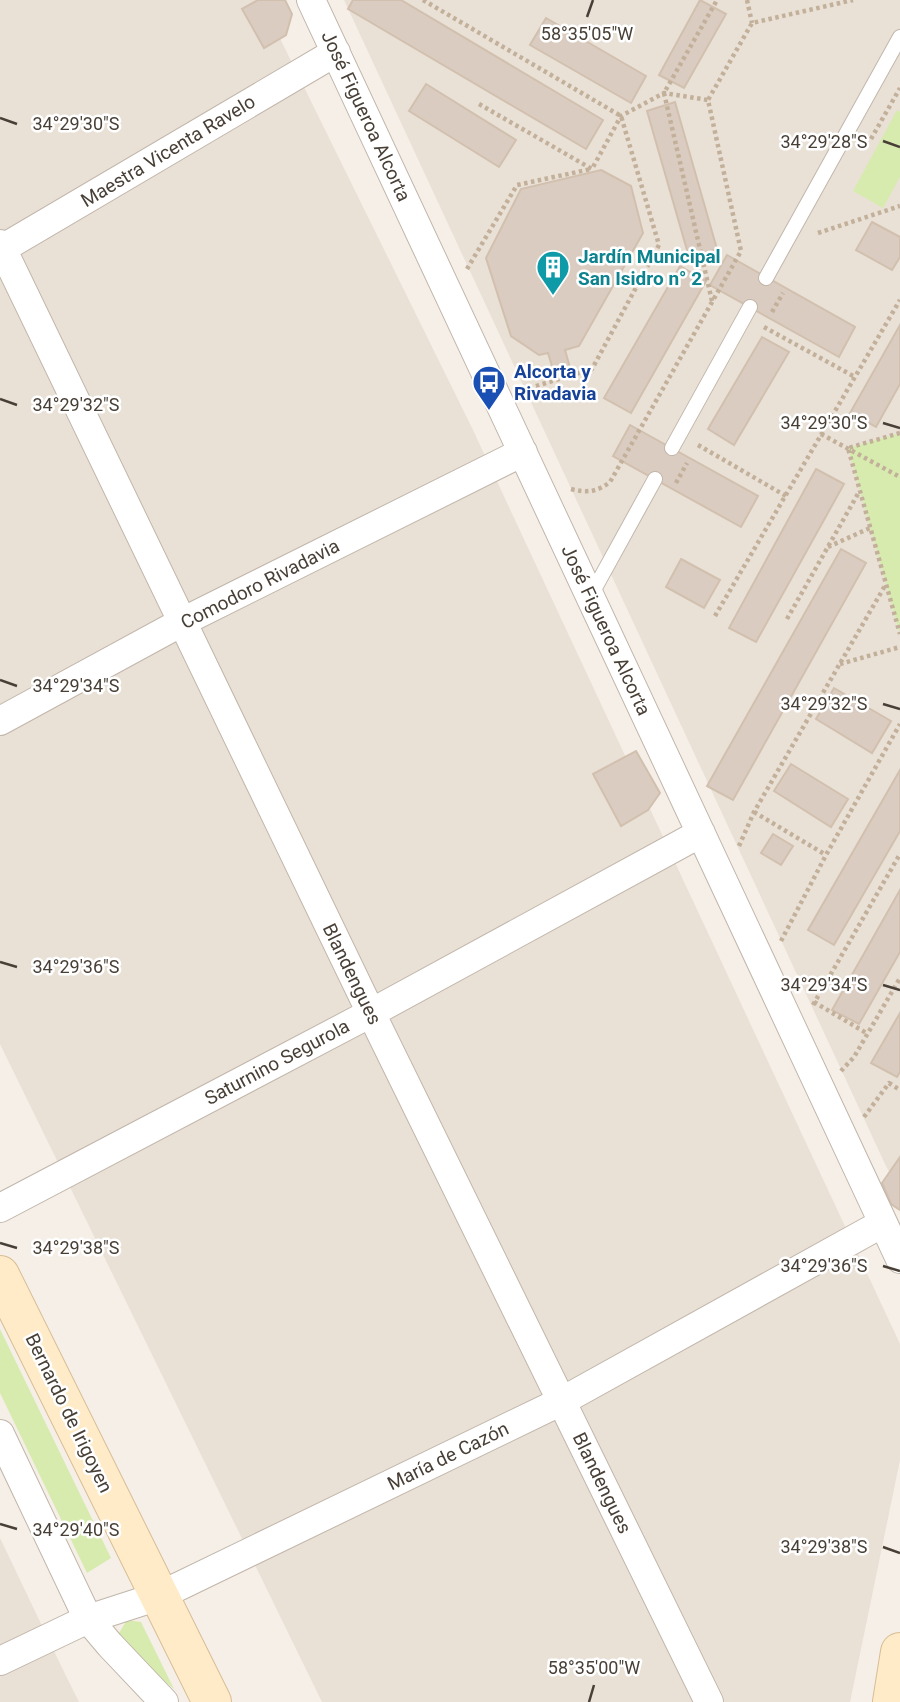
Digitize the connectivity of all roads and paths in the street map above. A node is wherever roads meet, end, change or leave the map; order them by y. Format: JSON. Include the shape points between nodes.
{"nodes":[{"id":1,"x":312,"y":0,"type":"edge"},
{"id":2,"x":423,"y":0,"type":"edge"},
{"id":3,"x":717,"y":0,"type":"edge"},
{"id":4,"x":747,"y":0,"type":"edge"},
{"id":5,"x":853,"y":0,"type":"edge"},
{"id":6,"x":752,"y":23,"type":"junction"},
{"id":7,"x":900,"y":37,"type":"edge"},
{"id":8,"x":336,"y":52,"type":"junction"},
{"id":9,"x":664,"y":93,"type":"junction"},
{"id":10,"x":708,"y":100,"type":"junction"},
{"id":11,"x":479,"y":104,"type":"dead end"},
{"id":12,"x":621,"y":116,"type":"junction"},
{"id":13,"x":592,"y":169,"type":"junction"},
{"id":14,"x":900,"y":206,"type":"edge"},
{"id":15,"x":818,"y":233,"type":"dead end"},
{"id":16,"x":1,"y":248,"type":"edge"},
{"id":17,"x":766,"y":278,"type":"dead end"},
{"id":18,"x":451,"y":298,"type":"junction"},
{"id":19,"x":900,"y":300,"type":"edge"},
{"id":20,"x":712,"y":301,"type":"junction"},
{"id":21,"x":750,"y":307,"type":"dead end"},
{"id":22,"x":764,"y":327,"type":"dead end"},
{"id":23,"x":855,"y":377,"type":"junction"},
{"id":24,"x":497,"y":399,"type":"junction"},
{"id":25,"x":899,"y":432,"type":"edge"},
{"id":26,"x":821,"y":434,"type":"junction"},
{"id":27,"x":697,"y":445,"type":"dead end"},
{"id":28,"x":848,"y":448,"type":"junction"},
{"id":29,"x":672,"y":449,"type":"dead end"},
{"id":30,"x":528,"y":464,"type":"junction"},
{"id":31,"x":900,"y":477,"type":"edge"},
{"id":32,"x":655,"y":479,"type":"dead end"},
{"id":33,"x":859,"y":491,"type":"junction"},
{"id":34,"x":786,"y":496,"type":"junction"},
{"id":35,"x":870,"y":528,"type":"junction"},
{"id":36,"x":827,"y":548,"type":"junction"},
{"id":37,"x":886,"y":584,"type":"junction"},
{"id":38,"x":590,"y":597,"type":"junction"},
{"id":39,"x":715,"y":616,"type":"dead end"},
{"id":40,"x":787,"y":619,"type":"dead end"},
{"id":41,"x":182,"y":622,"type":"junction"},
{"id":42,"x":900,"y":634,"type":"edge"},
{"id":43,"x":900,"y":647,"type":"edge"},
{"id":44,"x":839,"y":664,"type":"junction"},
{"id":45,"x":0,"y":722,"type":"edge"},
{"id":46,"x":900,"y":724,"type":"edge"},
{"id":47,"x":754,"y":812,"type":"junction"},
{"id":48,"x":701,"y":833,"type":"junction"},
{"id":49,"x":900,"y":854,"type":"edge"},
{"id":50,"x":826,"y":855,"type":"junction"},
{"id":51,"x":723,"y":880,"type":"junction"},
{"id":52,"x":765,"y":971,"type":"junction"},
{"id":53,"x":900,"y":978,"type":"edge"},
{"id":54,"x":814,"y":1002,"type":"junction"},
{"id":55,"x":371,"y":1013,"type":"junction"},
{"id":56,"x":867,"y":1034,"type":"junction"},
{"id":57,"x":797,"y":1040,"type":"junction"},
{"id":58,"x":900,"y":1090,"type":"edge"},
{"id":59,"x":821,"y":1091,"type":"junction"},
{"id":60,"x":846,"y":1144,"type":"junction"},
{"id":61,"x":0,"y":1208,"type":"edge"},
{"id":62,"x":883,"y":1223,"type":"junction"},
{"id":63,"x":900,"y":1259,"type":"edge"},
{"id":64,"x":0,"y":1275,"type":"edge"},
{"id":65,"x":562,"y":1401,"type":"junction"},
{"id":66,"x":0,"y":1434,"type":"edge"},
{"id":67,"x":159,"y":1596,"type":"junction"},
{"id":68,"x":88,"y":1619,"type":"junction"},
{"id":69,"x":900,"y":1652,"type":"edge"},
{"id":70,"x":0,"y":1661,"type":"edge"},
{"id":71,"x":164,"y":1702,"type":"edge"},
{"id":72,"x":212,"y":1702,"type":"edge"},
{"id":73,"x":709,"y":1702,"type":"edge"},
{"id":74,"x":891,"y":1702,"type":"edge"}],
"edges":[{"from":1,"to":8,"type":"street","name":"José Figueroa Alcorta"},
{"from":2,"to":12,"type":"path"},
{"from":3,"to":9,"type":"path"},
{"from":4,"to":6,"type":"path"},
{"from":5,"to":6,"type":"path"},
{"from":6,"to":10,"type":"path"},
{"from":7,"to":17,"type":"lane"},
{"from":8,"to":16,"type":"street","name":"Maestra Vicenta Ravelo"},
{"from":8,"to":18,"type":"street","name":"José Figueroa Alcorta"},
{"from":9,"to":10,"type":"path"},
{"from":9,"to":12,"type":"path"},
{"from":9,"to":20,"type":"path"},
{"from":10,"to":20,"type":"path","via":[[741,251]]},
{"from":11,"to":13,"type":"path"},
{"from":12,"to":13,"type":"path"},
{"from":12,"to":24,"type":"path","via":[[659,245],[592,369]]},
{"from":13,"to":18,"type":"path","via":[[517,185]]},
{"from":14,"to":15,"type":"path"},
{"from":16,"to":41,"type":"street","name":"Blandengues"},
{"from":18,"to":24,"type":"street","name":"José Figueroa Alcorta"},
{"from":19,"to":23,"type":"path"},
{"from":20,"to":30,"type":"path","via":[[610,482],[581,492]]},
{"from":21,"to":29,"type":"lane"},
{"from":22,"to":23,"type":"path"},
{"from":23,"to":26,"type":"path"},
{"from":24,"to":30,"type":"street","name":"José Figueroa Alcorta"},
{"from":25,"to":28,"type":"path"},
{"from":26,"to":28,"type":"path"},
{"from":26,"to":34,"type":"path"},
{"from":27,"to":34,"type":"path"},
{"from":28,"to":31,"type":"path"},
{"from":28,"to":33,"type":"path"},
{"from":30,"to":38,"type":"street","name":"José Figueroa Alcorta"},
{"from":30,"to":41,"type":"street","name":"Comodoro Rivadavia"},
{"from":32,"to":38,"type":"lane"},
{"from":33,"to":35,"type":"path"},
{"from":33,"to":36,"type":"path"},
{"from":34,"to":39,"type":"path"},
{"from":35,"to":36,"type":"path"},
{"from":35,"to":37,"type":"path"},
{"from":36,"to":40,"type":"path"},
{"from":37,"to":42,"type":"path"},
{"from":37,"to":44,"type":"path"},
{"from":38,"to":48,"type":"street","name":"José Figueroa Alcorta"},
{"from":41,"to":45,"type":"street","name":"Comodoro Rivadavia"},
{"from":41,"to":55,"type":"street","name":"Blandengues"},
{"from":43,"to":44,"type":"path"},
{"from":44,"to":47,"type":"path"},
{"from":46,"to":50,"type":"path"},
{"from":47,"to":50,"type":"path"},
{"from":47,"to":51,"type":"path"},
{"from":48,"to":51,"type":"street","name":"José Figueroa Alcorta"},
{"from":48,"to":55,"type":"street","name":"Saturnino Segurola"},
{"from":49,"to":54,"type":"path"},
{"from":50,"to":52,"type":"path"},
{"from":51,"to":52,"type":"street","name":"José Figueroa Alcorta"},
{"from":52,"to":57,"type":"street","name":"José Figueroa Alcorta"},
{"from":53,"to":56,"type":"path"},
{"from":54,"to":56,"type":"path"},
{"from":54,"to":57,"type":"path"},
{"from":55,"to":61,"type":"street","name":"Saturnino Segurola"},
{"from":55,"to":65,"type":"street","name":"Blandengues"},
{"from":56,"to":59,"type":"path","via":[[854,1057]]},
{"from":57,"to":59,"type":"street","name":"José Figueroa Alcorta"},
{"from":58,"to":60,"type":"path","via":[[889,1083]]},
{"from":59,"to":60,"type":"street","name":"José Figueroa Alcorta"},
{"from":60,"to":62,"type":"street","name":"José Figueroa Alcorta"},
{"from":62,"to":63,"type":"street","name":"José Figueroa Alcorta"},
{"from":62,"to":65,"type":"street","name":"María de Cazón"},
{"from":64,"to":67,"type":"street","name":"Bernardo de Irigoyen"},
{"from":65,"to":67,"type":"street","name":"María de Cazón"},
{"from":65,"to":73,"type":"street","name":"Blandengues"},
{"from":66,"to":68,"type":"street"},
{"from":67,"to":68,"type":"street","name":"María de Cazón"},
{"from":67,"to":72,"type":"street","name":"Bernardo de Irigoyen"},
{"from":68,"to":70,"type":"street","name":"María de Cazón"},
{"from":68,"to":71,"type":"street"},
{"from":69,"to":74,"type":"street"}]}
